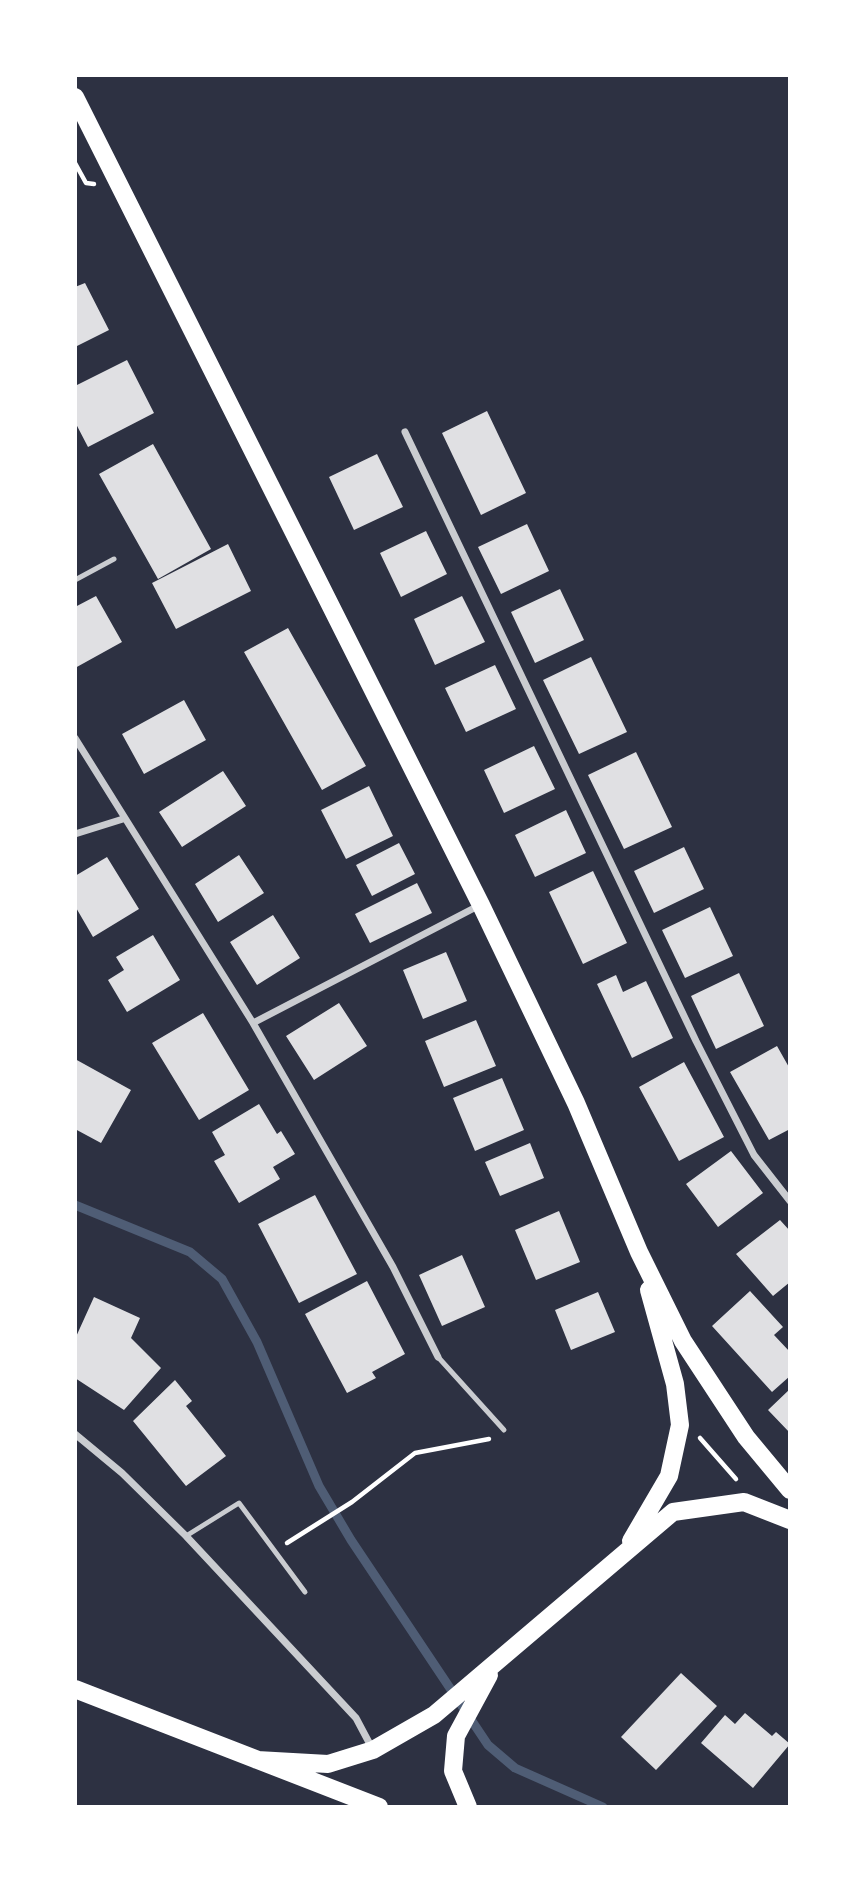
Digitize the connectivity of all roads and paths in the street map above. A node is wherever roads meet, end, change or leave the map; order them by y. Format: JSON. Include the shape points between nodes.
{"nodes":[{"id":1,"x":75,"y":97,"type":"edge"},
{"id":2,"x":75,"y":119,"type":"edge"},
{"id":3,"x":118,"y":186,"type":"junction"},
{"id":4,"x":405,"y":432,"type":"dead end"},
{"id":5,"x":114,"y":559,"type":"dead end"},
{"id":6,"x":75,"y":580,"type":"edge"},
{"id":7,"x":75,"y":738,"type":"edge"},
{"id":8,"x":123,"y":819,"type":"junction"},
{"id":9,"x":75,"y":834,"type":"edge"},
{"id":10,"x":481,"y":905,"type":"junction"},
{"id":11,"x":253,"y":1023,"type":"junction"},
{"id":12,"x":790,"y":1201,"type":"edge"},
{"id":13,"x":639,"y":1252,"type":"junction"},
{"id":14,"x":438,"y":1357,"type":"joint"},
{"id":15,"x":680,"y":1425,"type":"junction"},
{"id":16,"x":504,"y":1430,"type":"joint"},
{"id":17,"x":75,"y":1434,"type":"edge"},
{"id":18,"x":790,"y":1490,"type":"edge"},
{"id":19,"x":744,"y":1502,"type":"junction"},
{"id":20,"x":790,"y":1520,"type":"edge"},
{"id":21,"x":186,"y":1536,"type":"junction"},
{"id":22,"x":274,"y":1550,"type":"junction"},
{"id":23,"x":624,"y":1553,"type":"junction"},
{"id":24,"x":305,"y":1592,"type":"dead end"},
{"id":25,"x":75,"y":1689,"type":"edge"},
{"id":26,"x":470,"y":1695,"type":"junction"},
{"id":27,"x":373,"y":1751,"type":"junction"},
{"id":28,"x":257,"y":1760,"type":"junction"},
{"id":29,"x":379,"y":1807,"type":"edge"},
{"id":30,"x":468,"y":1807,"type":"edge"}],
"edges":[{"from":1,"to":3,"type":"main road"},
{"from":2,"to":3,"type":"main road"},
{"from":3,"to":10,"type":"main road"},
{"from":4,"to":12,"type":"street","via":[[696,1041],[754,1154]]},
{"from":5,"to":6,"type":"lane"},
{"from":7,"to":8,"type":"street"},
{"from":8,"to":9,"type":"street"},
{"from":8,"to":11,"type":"street"},
{"from":10,"to":11,"type":"street"},
{"from":10,"to":13,"type":"main road","via":[[576,1103]]},
{"from":11,"to":14,"type":"street","via":[[393,1267]]},
{"from":13,"to":15,"type":"main road","via":[[675,1384]]},
{"from":13,"to":18,"type":"main road","via":[[683,1341],[746,1437]]},
{"from":14,"to":16,"type":"lane"},
{"from":15,"to":19,"type":"path","via":[[698,1435],[744,1489]]},
{"from":15,"to":23,"type":"main road","via":[[669,1476]]},
{"from":16,"to":22,"type":"path","via":[[488,1439],[415,1453],[352,1502]]},
{"from":17,"to":21,"type":"street"},
{"from":19,"to":20,"type":"main road"},
{"from":19,"to":23,"type":"main road","via":[[673,1512]]},
{"from":21,"to":22,"type":"lane","via":[[239,1503]]},
{"from":21,"to":27,"type":"street","via":[[356,1717]]},
{"from":22,"to":24,"type":"lane"},
{"from":23,"to":26,"type":"main road","via":[[493,1666]]},
{"from":25,"to":28,"type":"main road"},
{"from":26,"to":27,"type":"main road"},
{"from":26,"to":30,"type":"main road","via":[[456,1736],[453,1771]]},
{"from":27,"to":28,"type":"main road","via":[[328,1764]]},
{"from":28,"to":29,"type":"main road"}]}
